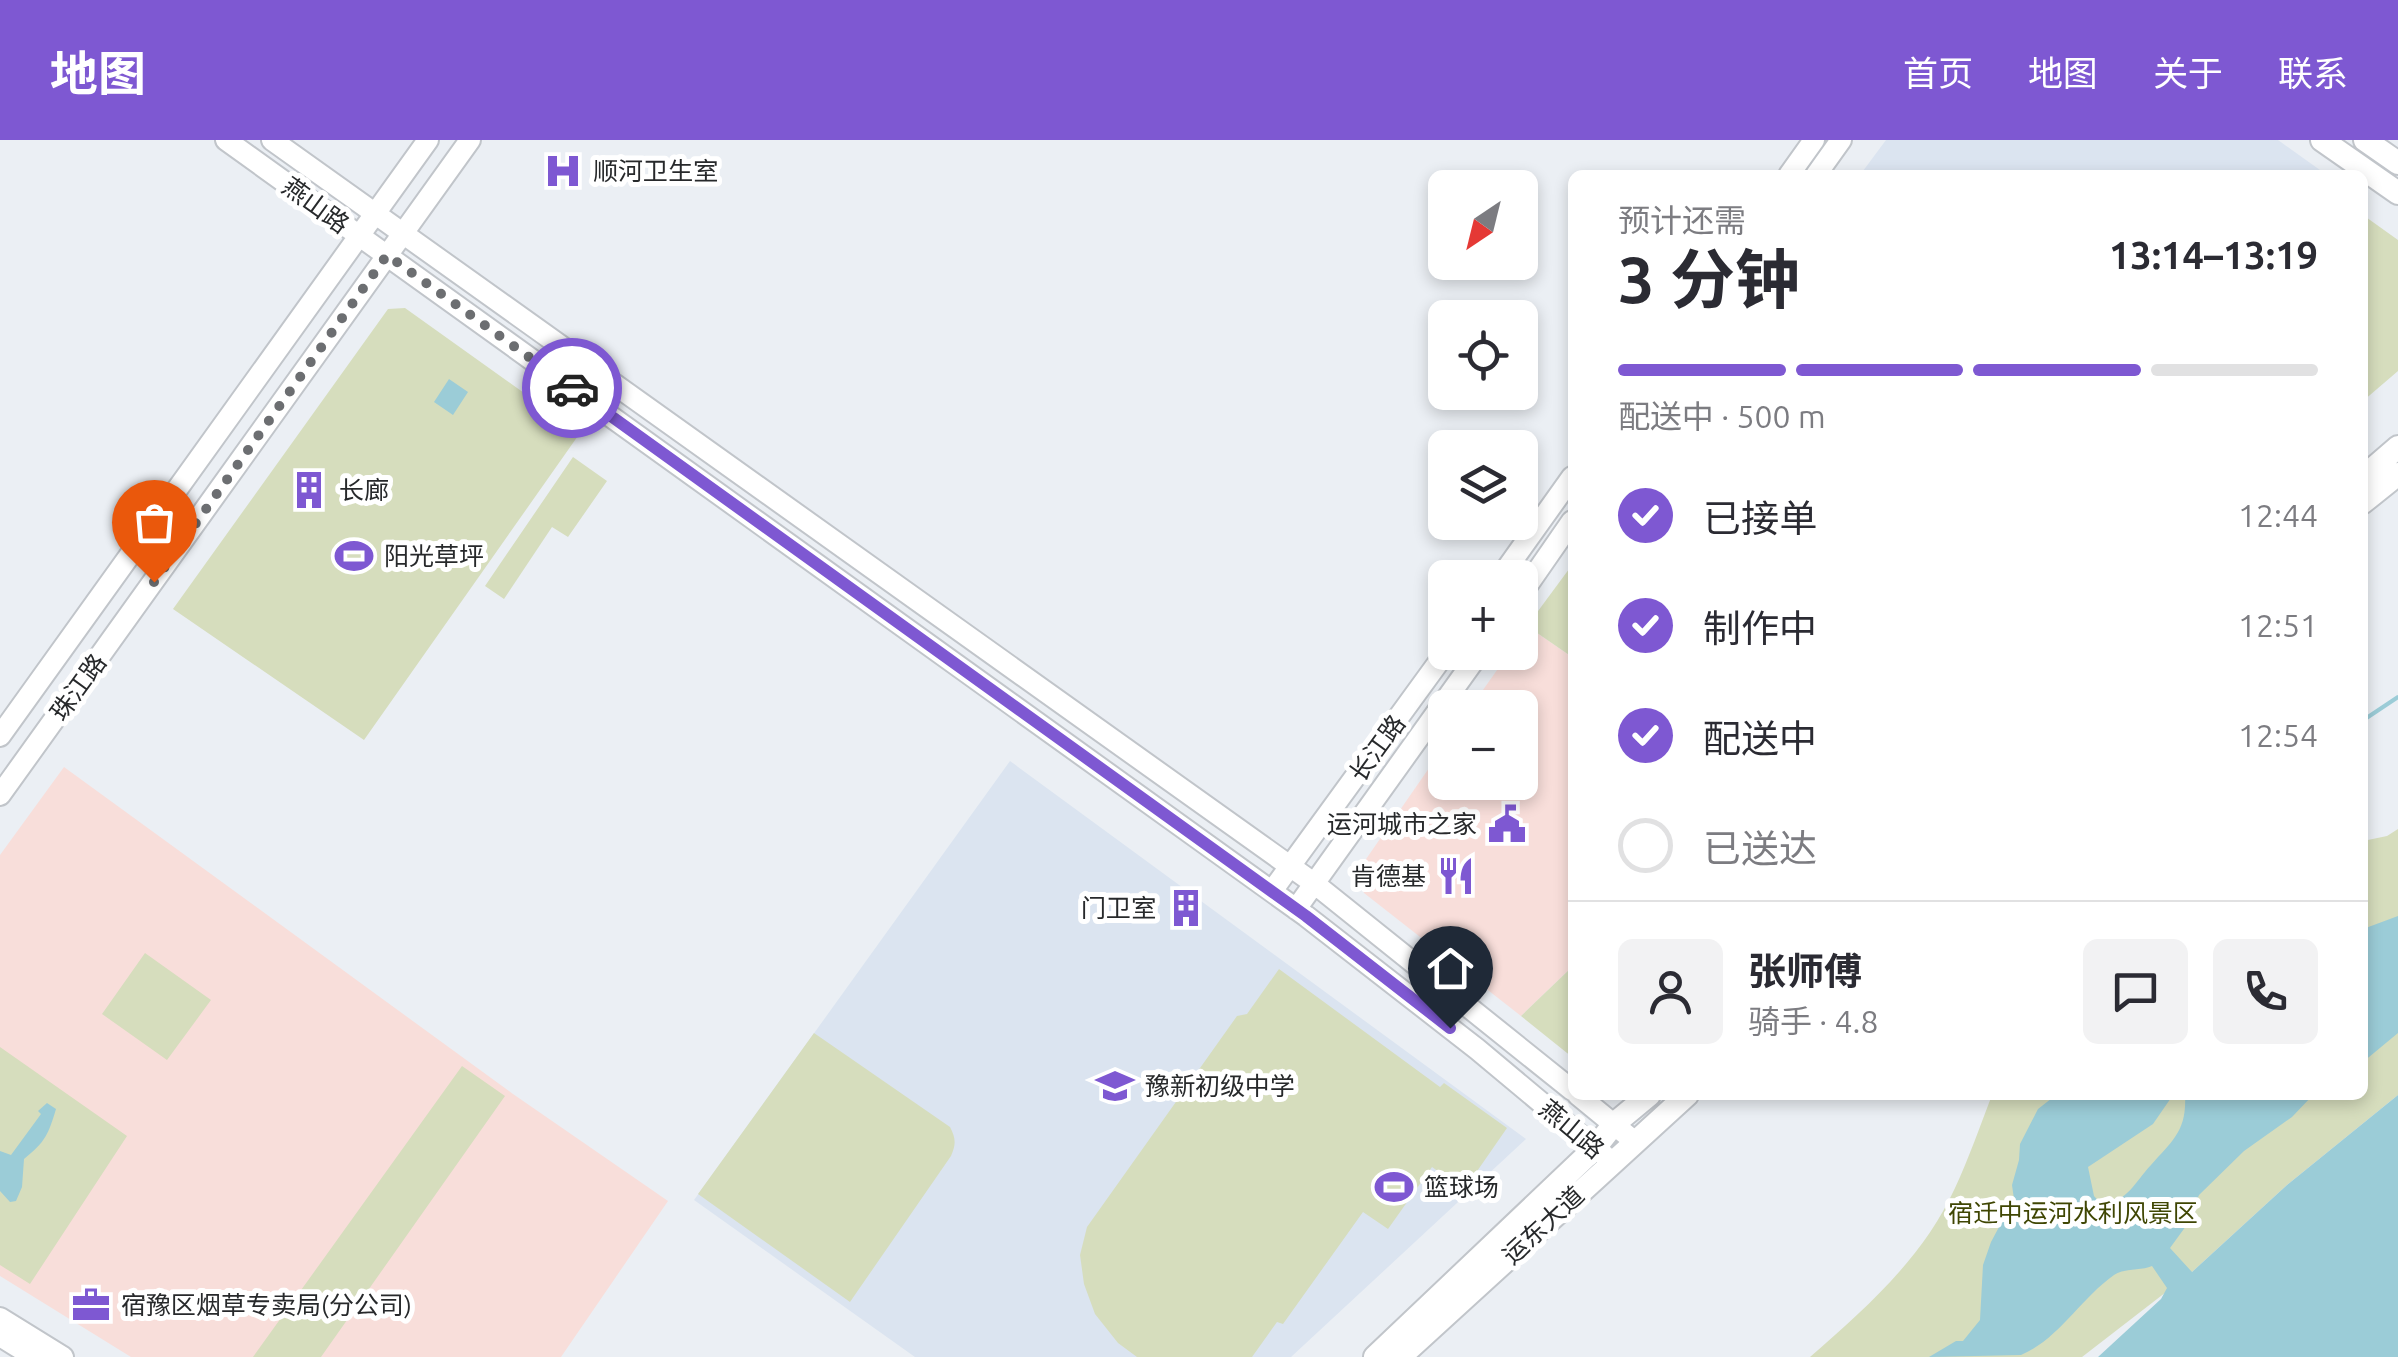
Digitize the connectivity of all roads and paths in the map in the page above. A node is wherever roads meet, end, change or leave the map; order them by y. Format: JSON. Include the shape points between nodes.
{"nodes":[{"id":1,"x":226,"y":140,"type":"edge"},
{"id":2,"x":272,"y":140,"type":"edge"},
{"id":3,"x":428,"y":140,"type":"edge"},
{"id":4,"x":470,"y":140,"type":"edge"},
{"id":5,"x":1814,"y":140,"type":"edge"},
{"id":6,"x":1840,"y":140,"type":"edge"},
{"id":7,"x":2322,"y":140,"type":"edge"},
{"id":8,"x":2364,"y":140,"type":"edge"},
{"id":9,"x":2398,"y":164,"type":"edge"},
{"id":10,"x":1793,"y":170,"type":"edge"},
{"id":11,"x":1819,"y":170,"type":"edge"},
{"id":12,"x":2365,"y":170,"type":"edge"},
{"id":13,"x":2368,"y":172,"type":"edge"},
{"id":14,"x":2398,"y":193,"type":"edge"},
{"id":15,"x":375,"y":214,"type":"junction"},
{"id":16,"x":403,"y":233,"type":"junction"},
{"id":17,"x":360,"y":235,"type":"junction"},
{"id":18,"x":387,"y":255,"type":"junction"},
{"id":19,"x":2398,"y":447,"type":"edge"},
{"id":20,"x":2368,"y":473,"type":"edge"},
{"id":21,"x":2398,"y":474,"type":"edge"},
{"id":22,"x":1568,"y":483,"type":"edge"},
{"id":23,"x":2368,"y":497,"type":"edge"},
{"id":24,"x":1568,"y":527,"type":"edge"},
{"id":25,"x":1513,"y":560,"type":"edge"},
{"id":26,"x":1538,"y":570,"type":"edge"},
{"id":27,"x":1433,"y":670,"type":"edge"},
{"id":28,"x":1467,"y":670,"type":"edge"},
{"id":29,"x":0,"y":736,"type":"edge"},
{"id":30,"x":0,"y":796,"type":"edge"},
{"id":31,"x":1290,"y":868,"type":"junction"},
{"id":32,"x":1314,"y":884,"type":"junction"},
{"id":33,"x":1272,"y":891,"type":"junction"},
{"id":34,"x":1296,"y":909,"type":"junction"},
{"id":35,"x":1568,"y":1087,"type":"edge"},
{"id":36,"x":1584,"y":1100,"type":"edge"},
{"id":37,"x":1643,"y":1100,"type":"edge"},
{"id":38,"x":1681,"y":1100,"type":"edge"},
{"id":39,"x":1614,"y":1124,"type":"junction"},
{"id":40,"x":1634,"y":1141,"type":"junction"},
{"id":41,"x":1603,"y":1155,"type":"junction"},
{"id":42,"x":0,"y":1318,"type":"edge"},
{"id":43,"x":0,"y":1336,"type":"edge"},
{"id":44,"x":34,"y":1357,"type":"edge"},
{"id":45,"x":63,"y":1357,"type":"edge"},
{"id":46,"x":1375,"y":1357,"type":"edge"},
{"id":47,"x":1400,"y":1357,"type":"edge"}],
"edges":[{"from":1,"to":17,"type":"street","name":"燕山路"},
{"from":2,"to":15,"type":"street","name":"燕山路"},
{"from":3,"to":15,"type":"street","name":"珠江路"},
{"from":4,"to":16,"type":"street","name":"珠江路"},
{"from":5,"to":10,"type":"street"},
{"from":6,"to":11,"type":"street"},
{"from":7,"to":12,"type":"main road"},
{"from":8,"to":9,"type":"main road"},
{"from":13,"to":14,"type":"main road"},
{"from":15,"to":16,"type":"street","name":"燕山路"},
{"from":15,"to":17,"type":"street","name":"珠江路"},
{"from":16,"to":18,"type":"street","name":"珠江路"},
{"from":16,"to":31,"type":"street","name":"燕山路"},
{"from":17,"to":18,"type":"street","name":"燕山路"},
{"from":17,"to":29,"type":"street","name":"珠江路"},
{"from":18,"to":30,"type":"street","name":"珠江路"},
{"from":18,"to":33,"type":"street","name":"燕山路"},
{"from":19,"to":20,"type":"main road"},
{"from":21,"to":23,"type":"main road"},
{"from":22,"to":25,"type":"street"},
{"from":24,"to":26,"type":"street"},
{"from":27,"to":31,"type":"street","name":"长江路"},
{"from":28,"to":32,"type":"street","name":"长江路"},
{"from":31,"to":32,"type":"street","name":"燕山路"},
{"from":31,"to":33,"type":"street","name":"长江路"},
{"from":32,"to":34,"type":"street","name":"长江路"},
{"from":32,"to":35,"type":"street","name":"燕山路"},
{"from":33,"to":34,"type":"street","name":"燕山路"},
{"from":34,"to":41,"type":"street","name":"燕山路"},
{"from":36,"to":39,"type":"street","name":"燕山路"},
{"from":37,"to":39,"type":"main road","name":"运东大道"},
{"from":38,"to":40,"type":"main road","name":"运东大道"},
{"from":39,"to":40,"type":"street","name":"燕山路"},
{"from":39,"to":41,"type":"main road","name":"运东大道"},
{"from":40,"to":41,"type":"main road","name":"运东大道"},
{"from":41,"to":46,"type":"main road","name":"运东大道"},
{"from":41,"to":47,"type":"main road","name":"运东大道"},
{"from":42,"to":45,"type":"street"},
{"from":43,"to":44,"type":"street"}]}
